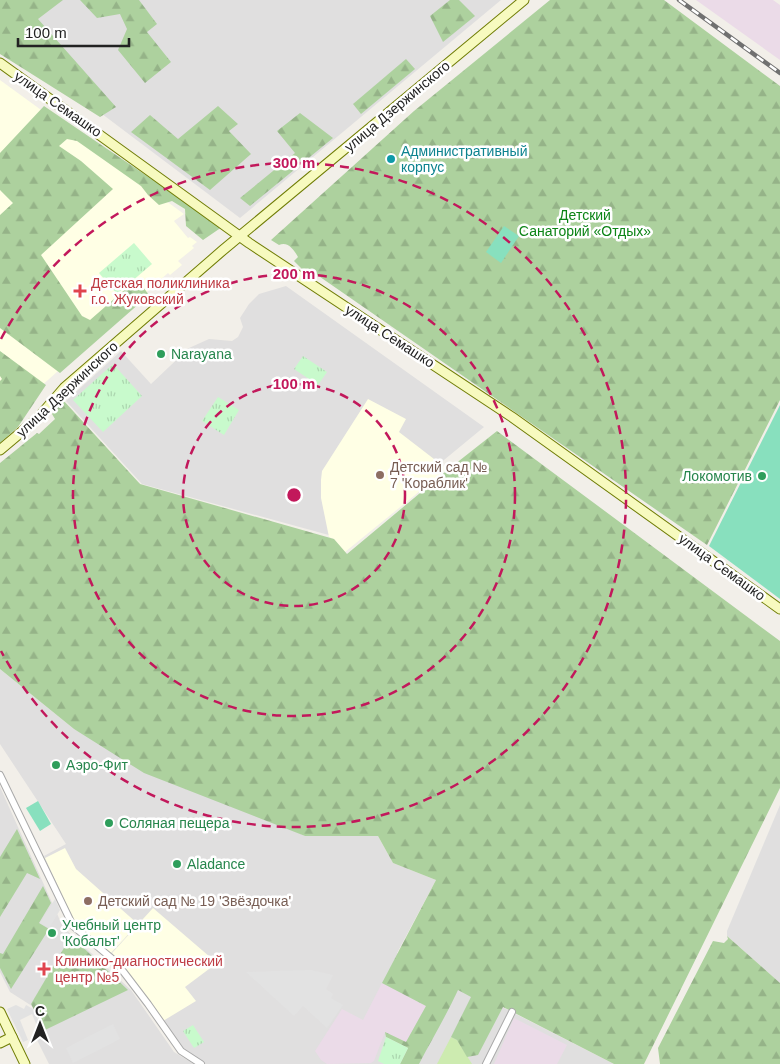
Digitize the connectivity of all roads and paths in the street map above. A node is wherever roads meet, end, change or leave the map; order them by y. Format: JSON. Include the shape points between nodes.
{"nodes":[{"id":1,"x":524,"y":0,"type":"edge"},
{"id":2,"x":0,"y":63,"type":"edge"},
{"id":3,"x":239,"y":236,"type":"junction"},
{"id":4,"x":0,"y":450,"type":"edge"},
{"id":5,"x":780,"y":609,"type":"edge"},
{"id":6,"x":0,"y":774,"type":"edge"},
{"id":7,"x":0,"y":1012,"type":"edge"},
{"id":8,"x":512,"y":1012,"type":"dead end"},
{"id":9,"x":12,"y":1037,"type":"junction"},
{"id":10,"x":0,"y":1044,"type":"edge"},
{"id":11,"x":26,"y":1064,"type":"edge"},
{"id":12,"x":202,"y":1064,"type":"edge"},
{"id":13,"x":486,"y":1064,"type":"edge"}],
"edges":[{"from":1,"to":3,"type":"street","name":"улица Дзержинского"},
{"from":2,"to":3,"type":"street","name":"улица Семашко"},
{"from":3,"to":4,"type":"street","name":"улица Дзержинского","via":[[64,388],[38,418]]},
{"from":3,"to":5,"type":"street","name":"улица Семашко","via":[[512,417]]},
{"from":6,"to":12,"type":"street","via":[[73,926],[116,962],[180,1051]]},
{"from":7,"to":9,"type":"street"},
{"from":8,"to":13,"type":"street"},
{"from":9,"to":10,"type":"street"},
{"from":9,"to":11,"type":"street"}]}
